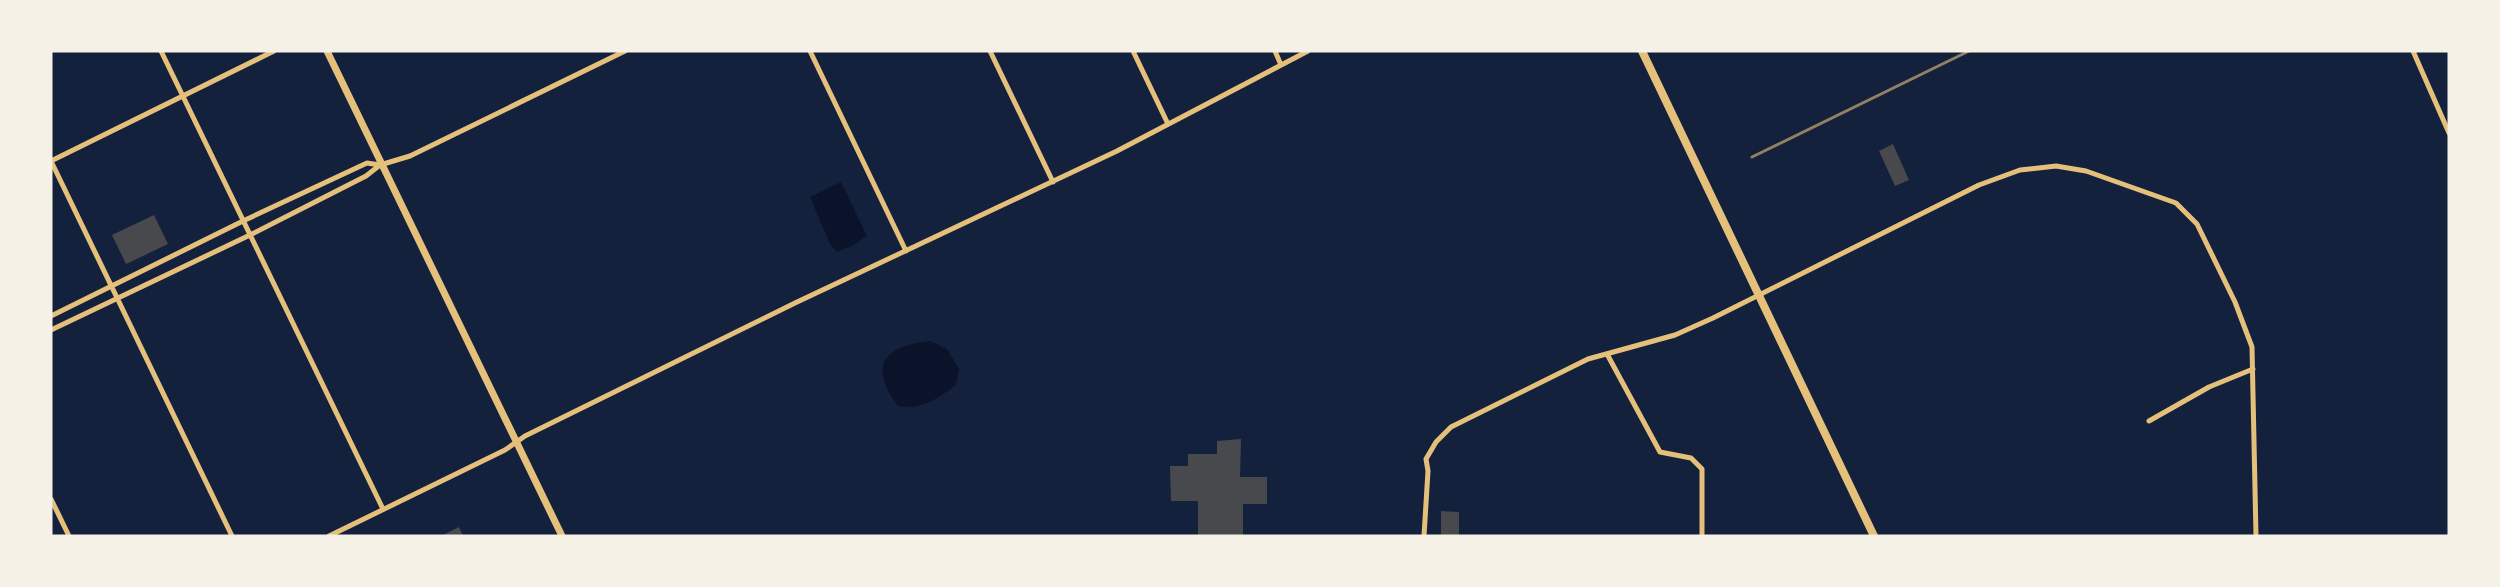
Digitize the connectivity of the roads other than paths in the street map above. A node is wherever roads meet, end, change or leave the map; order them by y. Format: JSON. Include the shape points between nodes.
{"nodes":[{"id":1,"x":161,"y":51,"type":"edge"},
{"id":2,"x":274,"y":51,"type":"edge"},
{"id":3,"x":327,"y":51,"type":"edge"},
{"id":4,"x":625,"y":51,"type":"edge"},
{"id":5,"x":810,"y":51,"type":"edge"},
{"id":6,"x":990,"y":51,"type":"edge"},
{"id":7,"x":1133,"y":51,"type":"edge"},
{"id":8,"x":1275,"y":51,"type":"edge"},
{"id":9,"x":1308,"y":51,"type":"edge"},
{"id":10,"x":1642,"y":51,"type":"edge"},
{"id":11,"x":2413,"y":51,"type":"edge"},
{"id":12,"x":1281,"y":65,"type":"junction"},
{"id":13,"x":182,"y":96,"type":"junction"},
{"id":14,"x":1168,"y":124,"type":"junction"},
{"id":15,"x":2449,"y":133,"type":"edge"},
{"id":16,"x":51,"y":161,"type":"edge"},
{"id":17,"x":380,"y":165,"type":"junction"},
{"id":18,"x":1053,"y":182,"type":"junction"},
{"id":19,"x":243,"y":221,"type":"junction"},
{"id":20,"x":250,"y":235,"type":"junction"},
{"id":21,"x":906,"y":251,"type":"junction"},
{"id":22,"x":113,"y":286,"type":"junction"},
{"id":23,"x":1759,"y":296,"type":"junction"},
{"id":24,"x":119,"y":297,"type":"junction"},
{"id":25,"x":51,"y":316,"type":"edge"},
{"id":26,"x":51,"y":330,"type":"edge"},
{"id":27,"x":1607,"y":354,"type":"junction"},
{"id":28,"x":2253,"y":369,"type":"junction"},
{"id":29,"x":2148,"y":421,"type":"dead end"},
{"id":30,"x":517,"y":442,"type":"junction"},
{"id":31,"x":51,"y":499,"type":"edge"},
{"id":32,"x":383,"y":509,"type":"junction"},
{"id":33,"x":69,"y":536,"type":"edge"},
{"id":34,"x":232,"y":536,"type":"edge"},
{"id":35,"x":329,"y":536,"type":"edge"},
{"id":36,"x":562,"y":536,"type":"edge"},
{"id":37,"x":1424,"y":536,"type":"edge"},
{"id":38,"x":1702,"y":536,"type":"edge"},
{"id":39,"x":1874,"y":536,"type":"edge"},
{"id":40,"x":2256,"y":536,"type":"edge"}],
"edges":[{"from":1,"to":13,"type":"street"},
{"from":2,"to":13,"type":"street"},
{"from":3,"to":17,"type":"street"},
{"from":4,"to":17,"type":"street","via":[[410,156]]},
{"from":5,"to":21,"type":"street"},
{"from":6,"to":18,"type":"street"},
{"from":7,"to":14,"type":"street"},
{"from":8,"to":12,"type":"street"},
{"from":9,"to":12,"type":"street"},
{"from":10,"to":23,"type":"main road"},
{"from":11,"to":15,"type":"street"},
{"from":12,"to":14,"type":"street"},
{"from":13,"to":16,"type":"street"},
{"from":13,"to":19,"type":"street"},
{"from":14,"to":18,"type":"street"},
{"from":16,"to":22,"type":"street"},
{"from":17,"to":19,"type":"street","via":[[367,163]]},
{"from":17,"to":20,"type":"street","via":[[366,176]]},
{"from":17,"to":30,"type":"street"},
{"from":18,"to":21,"type":"street"},
{"from":19,"to":20,"type":"street"},
{"from":19,"to":22,"type":"street"},
{"from":20,"to":24,"type":"street"},
{"from":20,"to":32,"type":"street"},
{"from":21,"to":30,"type":"street"},
{"from":22,"to":24,"type":"street"},
{"from":22,"to":25,"type":"street"},
{"from":23,"to":27,"type":"street","via":[[1676,335]]},
{"from":23,"to":28,"type":"street","via":[[1979,185],[2020,170],[2056,166],[2086,171],[2176,203],[2197,224],[2235,302],[2252,347]]},
{"from":23,"to":39,"type":"main road"},
{"from":24,"to":26,"type":"street"},
{"from":24,"to":34,"type":"street"},
{"from":27,"to":37,"type":"street","via":[[1588,359],[1443,433],[1426,459]]},
{"from":27,"to":38,"type":"street","via":[[1660,452],[1691,458],[1702,469]]},
{"from":28,"to":29,"type":"street","via":[[2209,387]]},
{"from":28,"to":40,"type":"street"},
{"from":30,"to":32,"type":"street"},
{"from":30,"to":36,"type":"street"},
{"from":31,"to":33,"type":"street"},
{"from":32,"to":35,"type":"street"}]}
